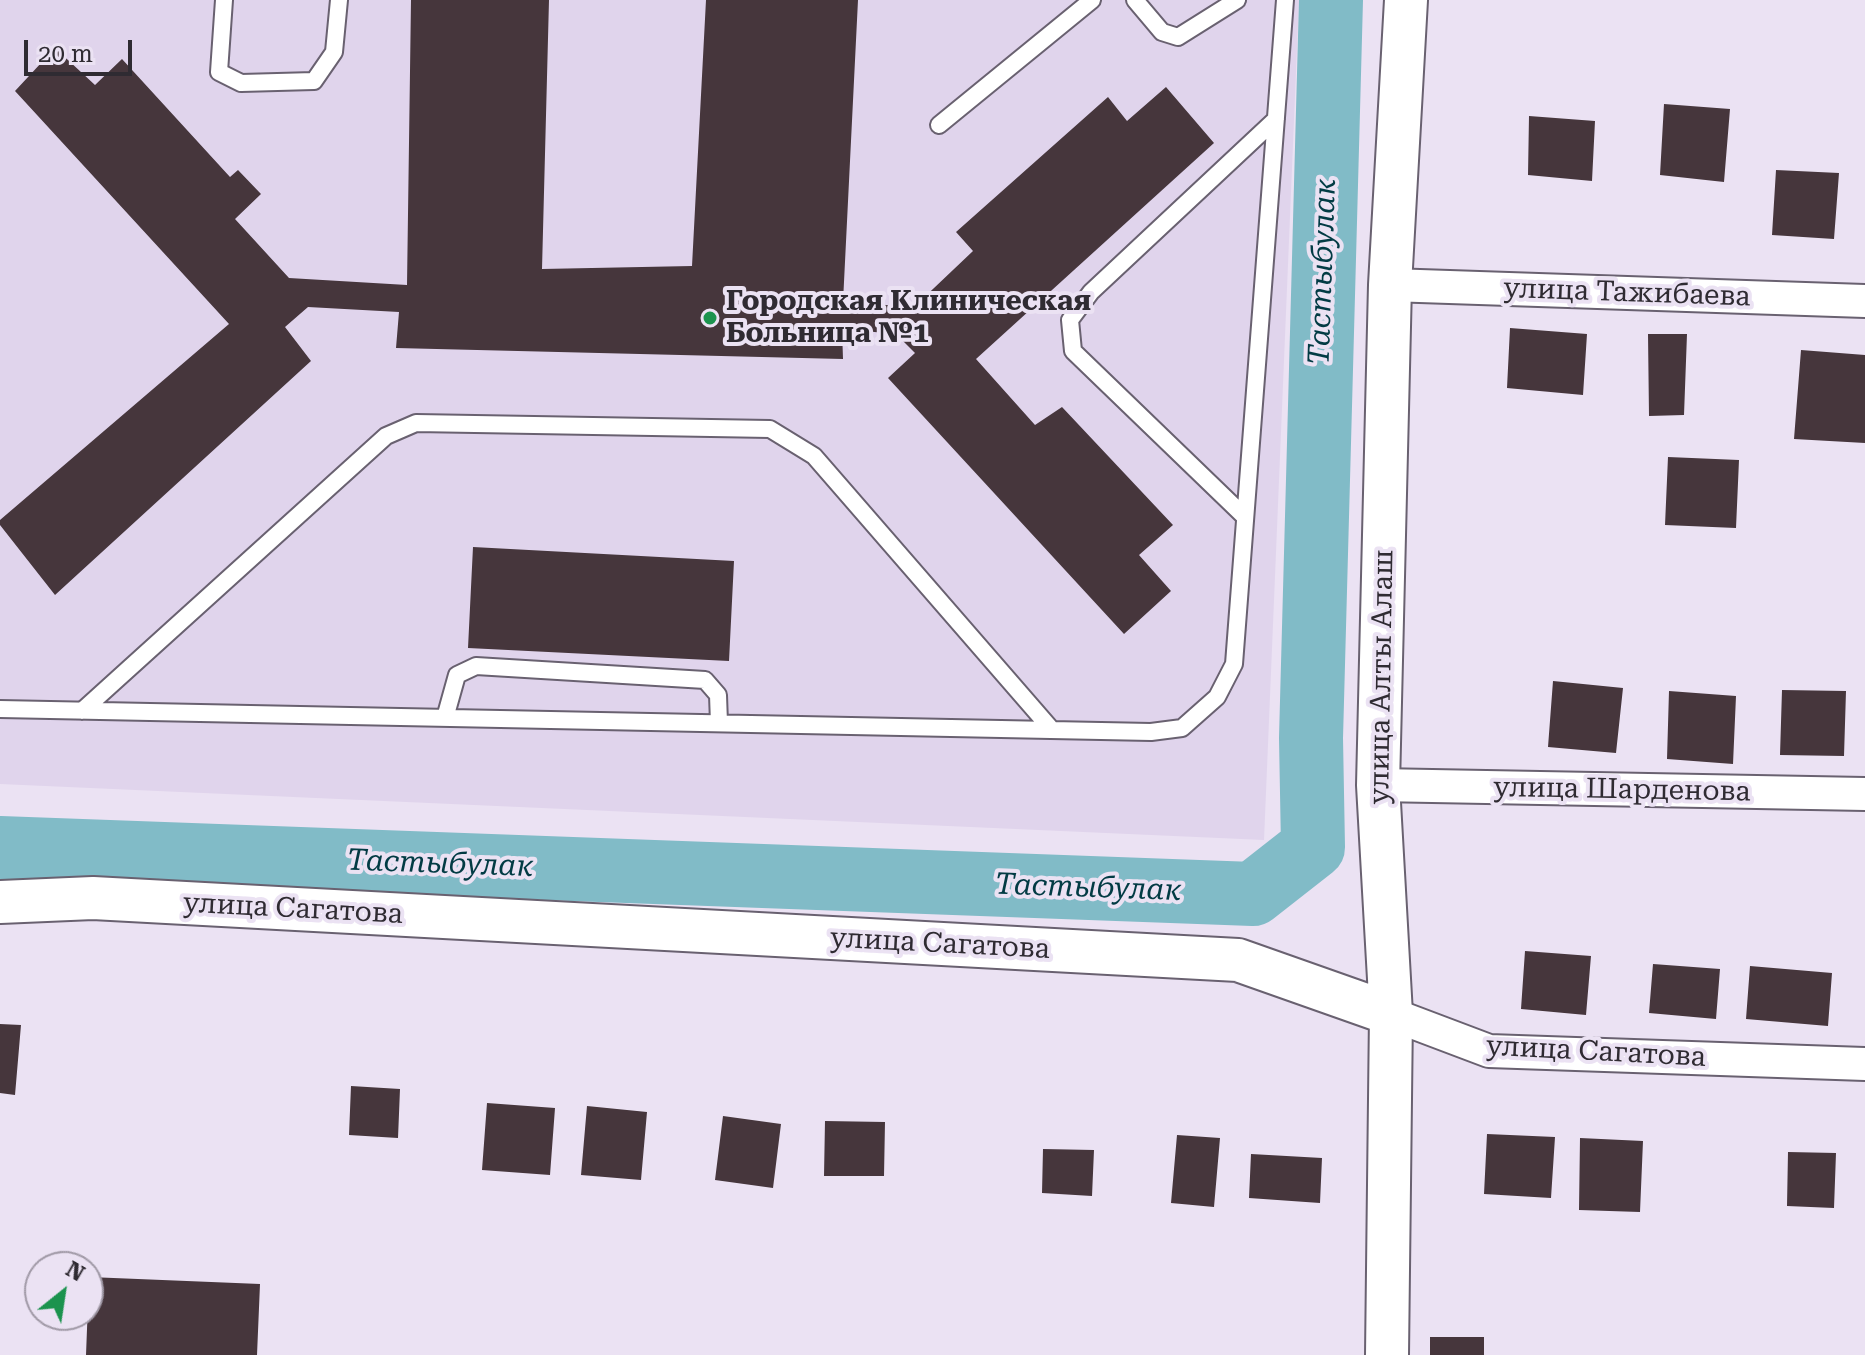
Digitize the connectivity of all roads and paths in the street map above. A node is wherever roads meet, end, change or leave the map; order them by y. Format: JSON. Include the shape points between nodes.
{"nodes":[{"id":1,"x":224,"y":0,"type":"edge"},
{"id":2,"x":339,"y":0,"type":"edge"},
{"id":3,"x":1092,"y":0,"type":"edge"},
{"id":4,"x":1135,"y":0,"type":"edge"},
{"id":5,"x":1237,"y":0,"type":"edge"},
{"id":6,"x":1285,"y":0,"type":"edge"},
{"id":7,"x":1406,"y":0,"type":"edge"},
{"id":8,"x":1276,"y":119,"type":"junction"},
{"id":9,"x":939,"y":125,"type":"dead end"},
{"id":10,"x":1390,"y":285,"type":"junction"},
{"id":11,"x":1865,"y":301,"type":"edge"},
{"id":12,"x":1245,"y":517,"type":"junction"},
{"id":13,"x":0,"y":709,"type":"edge"},
{"id":14,"x":82,"y":711,"type":"junction"},
{"id":15,"x":445,"y":718,"type":"junction"},
{"id":16,"x":719,"y":723,"type":"junction"},
{"id":17,"x":1052,"y":730,"type":"junction"},
{"id":18,"x":1378,"y":785,"type":"junction"},
{"id":19,"x":1865,"y":794,"type":"edge"},
{"id":20,"x":0,"y":902,"type":"edge"},
{"id":21,"x":1391,"y":1014,"type":"junction"},
{"id":22,"x":1865,"y":1064,"type":"edge"},
{"id":23,"x":1387,"y":1355,"type":"edge"}],
"edges":[{"from":1,"to":2,"type":"lane","via":[[219,72],[241,83],[314,81],[334,52]]},
{"from":3,"to":9,"type":"lane"},
{"from":4,"to":5,"type":"lane","via":[[1162,32],[1178,37]]},
{"from":6,"to":8,"type":"lane"},
{"from":7,"to":10,"type":"street","name":"улица Алты Алаш"},
{"from":8,"to":12,"type":"lane"},
{"from":8,"to":12,"type":"lane","via":[[1091,292],[1070,320],[1073,351]]},
{"from":10,"to":11,"type":"street","name":"улица Тажибаева"},
{"from":10,"to":18,"type":"street","name":"улица Алты Алаш"},
{"from":12,"to":17,"type":"lane","via":[[1234,664],[1217,697],[1182,728]]},
{"from":13,"to":14,"type":"lane"},
{"from":14,"to":15,"type":"lane"},
{"from":14,"to":17,"type":"lane","via":[[386,436],[416,423],[770,429],[814,456]]},
{"from":15,"to":16,"type":"lane"},
{"from":15,"to":16,"type":"lane","via":[[457,675],[476,666],[705,680],[718,695]]},
{"from":16,"to":17,"type":"lane"},
{"from":18,"to":19,"type":"street","name":"улица Шарденова"},
{"from":18,"to":21,"type":"street","name":"улица Алты Алаш"},
{"from":20,"to":21,"type":"street","name":"улица Сагатова","via":[[93,898],[1238,960]]},
{"from":21,"to":22,"type":"street","name":"улица Сагатова","via":[[1489,1051]]},
{"from":21,"to":23,"type":"street","name":"улица Алты Алаш"}]}
